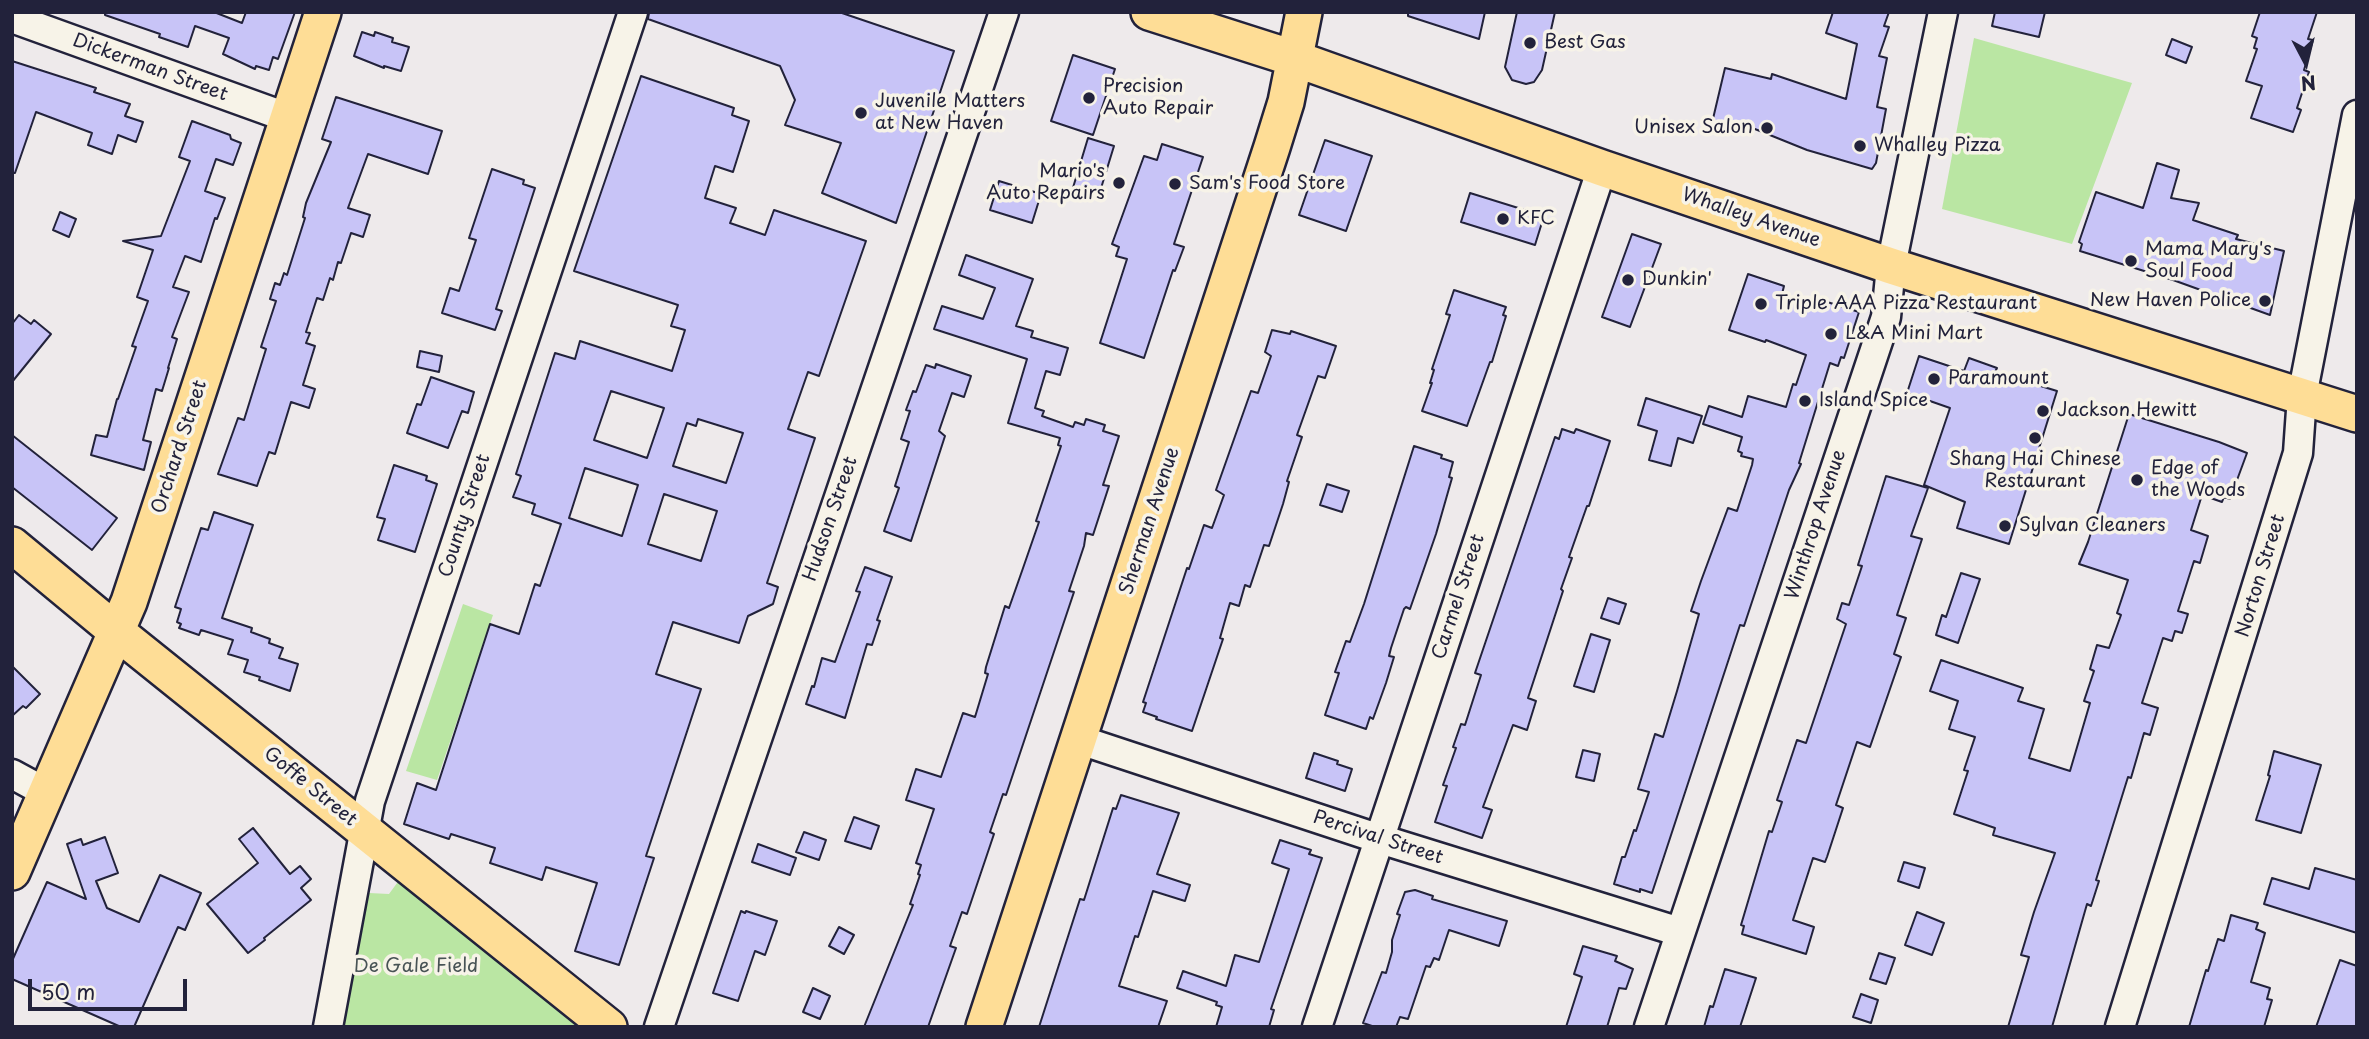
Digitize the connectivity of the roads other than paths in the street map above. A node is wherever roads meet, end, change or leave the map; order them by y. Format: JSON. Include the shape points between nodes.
{"nodes":[{"id":1,"x":323,"y":12,"type":"edge"},
{"id":2,"x":633,"y":12,"type":"edge"},
{"id":3,"x":1003,"y":12,"type":"edge"},
{"id":4,"x":1149,"y":12,"type":"edge"},
{"id":5,"x":1304,"y":12,"type":"edge"},
{"id":6,"x":1943,"y":12,"type":"edge"},
{"id":7,"x":12,"y":18,"type":"edge"},
{"id":8,"x":1296,"y":59,"type":"junction"},
{"id":9,"x":2357,"y":115,"type":"edge"},
{"id":10,"x":289,"y":118,"type":"junction"},
{"id":11,"x":1602,"y":168,"type":"junction"},
{"id":12,"x":1891,"y":266,"type":"junction"},
{"id":13,"x":2302,"y":396,"type":"junction"},
{"id":14,"x":2357,"y":414,"type":"edge"},
{"id":15,"x":12,"y":545,"type":"edge"},
{"id":16,"x":117,"y":632,"type":"junction"},
{"id":17,"x":1077,"y":739,"type":"junction"},
{"id":18,"x":12,"y":774,"type":"edge"},
{"id":19,"x":47,"y":793,"type":"junction"},
{"id":20,"x":364,"y":831,"type":"junction"},
{"id":21,"x":1380,"y":839,"type":"junction"},
{"id":22,"x":12,"y":872,"type":"edge"},
{"id":23,"x":1680,"y":932,"type":"junction"},
{"id":24,"x":328,"y":1027,"type":"edge"},
{"id":25,"x":609,"y":1027,"type":"edge"},
{"id":26,"x":659,"y":1027,"type":"edge"},
{"id":27,"x":984,"y":1027,"type":"edge"},
{"id":28,"x":1317,"y":1027,"type":"edge"},
{"id":29,"x":1649,"y":1027,"type":"edge"},
{"id":30,"x":2120,"y":1027,"type":"edge"}],
"edges":[{"from":1,"to":10,"type":"main road","name":"Orchard Street"},
{"from":2,"to":20,"type":"street","name":"County Street","via":[[370,801]]},
{"from":3,"to":26,"type":"street","name":"Hudson Street"},
{"from":4,"to":8,"type":"main road","name":"Whalley Avenue"},
{"from":5,"to":8,"type":"main road","name":"Sherman Avenue"},
{"from":6,"to":12,"type":"street","name":"Winthrop Avenue"},
{"from":7,"to":10,"type":"street","name":"Dickerman Street"},
{"from":8,"to":11,"type":"main road","name":"Whalley Avenue"},
{"from":8,"to":17,"type":"main road","name":"Sherman Avenue","via":[[1256,199]]},
{"from":9,"to":13,"type":"street","name":"Norton Street"},
{"from":10,"to":16,"type":"main road","name":"Orchard Street"},
{"from":11,"to":12,"type":"main road","name":"Whalley Avenue"},
{"from":11,"to":21,"type":"street","name":"Carmel Street"},
{"from":12,"to":13,"type":"main road","name":"Whalley Avenue"},
{"from":12,"to":23,"type":"street","name":"Winthrop Avenue","via":[[1886,317]]},
{"from":13,"to":14,"type":"main road","name":"Whalley Avenue"},
{"from":13,"to":30,"type":"street","name":"Norton Street","via":[[2298,453]]},
{"from":15,"to":16,"type":"main road","name":"Goffe Street"},
{"from":16,"to":19,"type":"main road","name":"Orchard Street"},
{"from":16,"to":20,"type":"main road","name":"Goffe Street"},
{"from":17,"to":21,"type":"street","name":"Percival Street"},
{"from":17,"to":27,"type":"main road","name":"Sherman Avenue"},
{"from":18,"to":19,"type":"street"},
{"from":19,"to":22,"type":"main road","name":"Orchard Street"},
{"from":20,"to":24,"type":"street","name":"County Street"},
{"from":20,"to":25,"type":"main road","name":"Goffe Street"},
{"from":21,"to":23,"type":"street","name":"Percival Street"},
{"from":21,"to":28,"type":"street","name":"Carmel Street"},
{"from":23,"to":29,"type":"street","name":"Winthrop Avenue"}]}
